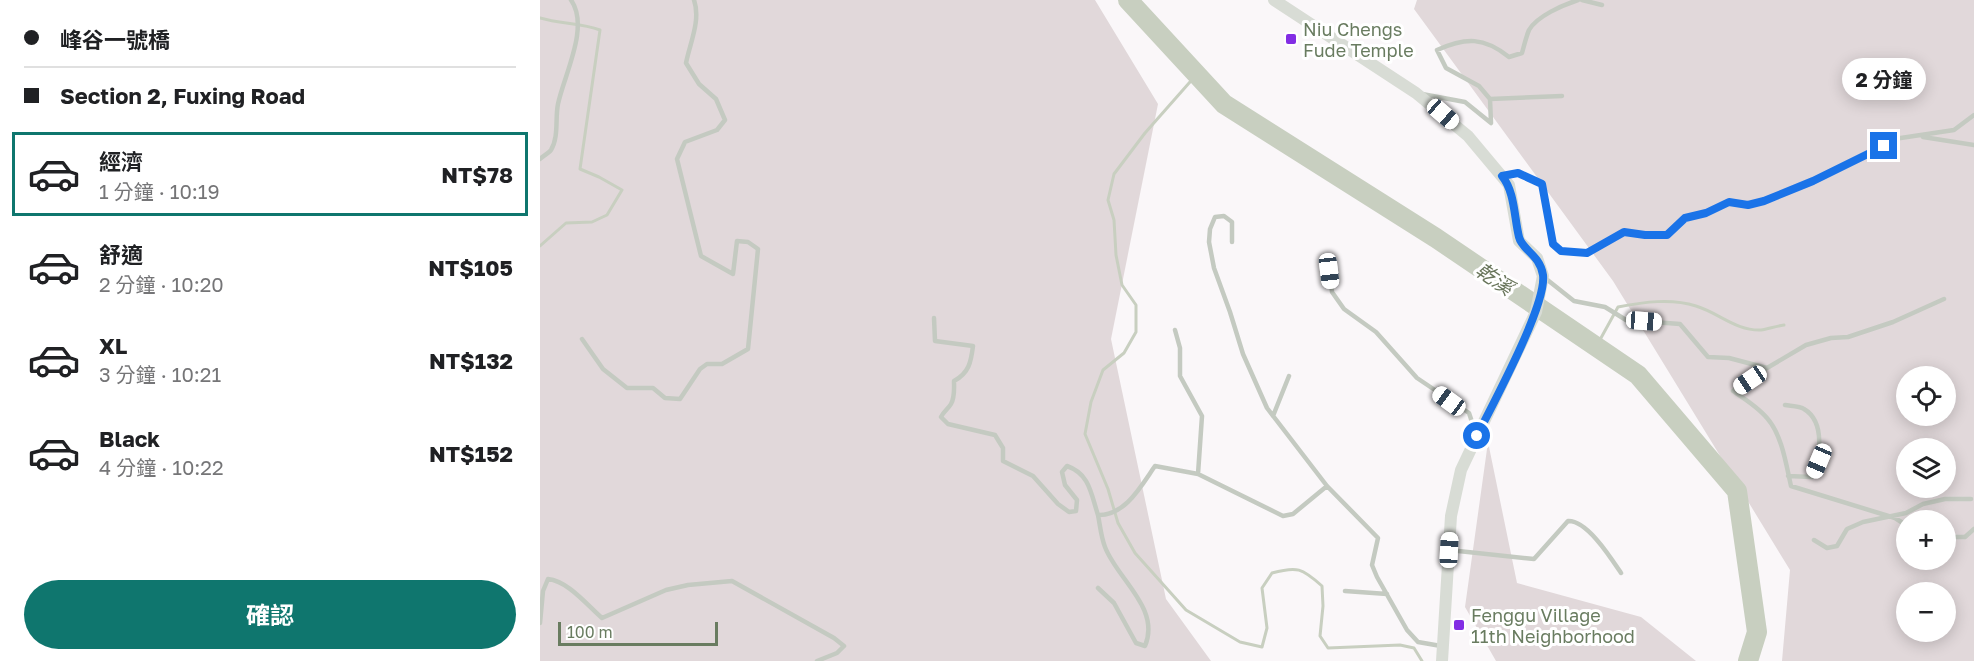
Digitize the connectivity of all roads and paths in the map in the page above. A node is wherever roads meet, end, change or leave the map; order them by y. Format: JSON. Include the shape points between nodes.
{"nodes":[{"id":1,"x":571,"y":0,"type":"edge"},
{"id":2,"x":694,"y":0,"type":"edge"},
{"id":3,"x":1274,"y":0,"type":"edge"},
{"id":4,"x":1580,"y":0,"type":"edge"},
{"id":5,"x":1602,"y":5,"type":"dead end"},
{"id":6,"x":1416,"y":93,"type":"junction"},
{"id":7,"x":1562,"y":96,"type":"dead end"},
{"id":8,"x":1490,"y":99,"type":"junction"},
{"id":9,"x":1974,"y":116,"type":"edge"},
{"id":10,"x":1921,"y":136,"type":"junction"},
{"id":11,"x":1974,"y":145,"type":"edge"},
{"id":12,"x":540,"y":159,"type":"edge"},
{"id":13,"x":1502,"y":176,"type":"junction"},
{"id":14,"x":1232,"y":242,"type":"dead end"},
{"id":15,"x":1329,"y":271,"type":"dead end"},
{"id":16,"x":1543,"y":277,"type":"junction"},
{"id":17,"x":1944,"y":299,"type":"dead end"},
{"id":18,"x":934,"y":318,"type":"dead end"},
{"id":19,"x":1175,"y":330,"type":"dead end"},
{"id":20,"x":582,"y":339,"type":"dead end"},
{"id":21,"x":1767,"y":368,"type":"junction"},
{"id":22,"x":1289,"y":376,"type":"dead end"},
{"id":23,"x":1785,"y":405,"type":"dead end"},
{"id":24,"x":1273,"y":416,"type":"junction"},
{"id":25,"x":1477,"y":436,"type":"junction"},
{"id":26,"x":1198,"y":474,"type":"junction"},
{"id":27,"x":1788,"y":476,"type":"junction"},
{"id":28,"x":1328,"y":486,"type":"junction"},
{"id":29,"x":1971,"y":499,"type":"dead end"},
{"id":30,"x":1098,"y":515,"type":"junction"},
{"id":31,"x":1891,"y":516,"type":"junction"},
{"id":32,"x":1896,"y":519,"type":"edge"},
{"id":33,"x":1974,"y":530,"type":"edge"},
{"id":34,"x":1956,"y":537,"type":"edge"},
{"id":35,"x":1814,"y":540,"type":"dead end"},
{"id":36,"x":1449,"y":550,"type":"junction"},
{"id":37,"x":1621,"y":573,"type":"dead end"},
{"id":38,"x":1098,"y":588,"type":"dead end"},
{"id":39,"x":1345,"y":591,"type":"dead end"},
{"id":40,"x":1387,"y":594,"type":"junction"},
{"id":41,"x":540,"y":623,"type":"edge"},
{"id":42,"x":1444,"y":646,"type":"junction"},
{"id":43,"x":817,"y":661,"type":"edge"},
{"id":44,"x":1442,"y":661,"type":"edge"}],
"edges":[{"from":1,"to":12,"type":"lane","via":[[578,18],[574,51],[558,104],[553,143]]},
{"from":2,"to":20,"type":"lane","via":[[696,25],[686,63],[699,84],[716,99],[725,120],[717,130],[686,142],[677,159],[701,256],[733,274],[737,241],[758,249],[748,348],[722,364],[707,364],[700,369],[680,399],[665,398],[653,388],[627,388],[603,369]]},
{"from":3,"to":6,"type":"street"},
{"from":4,"to":5,"type":"lane"},
{"from":4,"to":8,"type":"lane","via":[[1561,6],[1530,28],[1522,53],[1509,57],[1497,47],[1475,40],[1457,41],[1437,50],[1446,68],[1479,86]]},
{"from":6,"to":8,"type":"lane","via":[[1465,102],[1491,123]]},
{"from":6,"to":13,"type":"street","via":[[1468,136]]},
{"from":7,"to":8,"type":"lane"},
{"from":9,"to":10,"type":"lane","via":[[1954,130]]},
{"from":10,"to":11,"type":"lane"},
{"from":10,"to":13,"type":"lane","via":[[1894,139],[1764,201],[1748,205],[1729,202],[1685,218],[1667,235],[1624,232],[1587,253],[1561,251],[1553,244],[1542,184],[1518,173]]},
{"from":13,"to":16,"type":"street","via":[[1509,185],[1520,241],[1537,258]]},
{"from":14,"to":24,"type":"lane","via":[[1232,222],[1224,216],[1215,217],[1209,242],[1214,268],[1243,354]]},
{"from":15,"to":25,"type":"lane","via":[[1332,291],[1344,309],[1376,332],[1417,378],[1469,413]]},
{"from":16,"to":21,"type":"lane","via":[[1574,301],[1597,303],[1626,320],[1680,324],[1708,357]]},
{"from":16,"to":25,"type":"street","via":[[1536,312]]},
{"from":17,"to":21,"type":"lane","via":[[1893,322],[1848,337],[1806,345]]},
{"from":18,"to":30,"type":"lane","via":[[935,341],[972,346],[969,368],[954,381],[950,407],[941,417],[948,424],[995,435],[1003,448],[1003,461],[1033,476],[1069,512],[1076,511],[1077,500],[1065,485],[1062,472],[1067,466],[1079,470],[1087,480]]},
{"from":19,"to":26,"type":"lane","via":[[1180,348],[1180,376],[1202,416]]},
{"from":21,"to":27,"type":"lane","via":[[1733,391],[1768,418]]},
{"from":22,"to":24,"type":"lane"},
{"from":23,"to":27,"type":"lane","via":[[1804,409],[1814,420],[1819,435],[1819,461],[1812,477]]},
{"from":24,"to":28,"type":"lane"},
{"from":25,"to":36,"type":"street","via":[[1461,470],[1451,516]]},
{"from":26,"to":28,"type":"lane","via":[[1283,516],[1293,514]]},
{"from":26,"to":30,"type":"lane","via":[[1155,466],[1131,500],[1108,515]]},
{"from":27,"to":31,"type":"lane","via":[[1791,486]]},
{"from":28,"to":40,"type":"lane","via":[[1378,538],[1372,565]]},
{"from":29,"to":31,"type":"lane","via":[[1945,499]]},
{"from":30,"to":38,"type":"lane","via":[[1105,547],[1146,615],[1149,636],[1145,646],[1136,643],[1114,603]]},
{"from":31,"to":32,"type":"lane"},
{"from":31,"to":35,"type":"lane","via":[[1847,529],[1837,546],[1827,548]]},
{"from":33,"to":34,"type":"lane","via":[[1965,537]]},
{"from":36,"to":37,"type":"lane","via":[[1534,559],[1568,521],[1574,520],[1582,524]]},
{"from":36,"to":42,"type":"street"},
{"from":39,"to":40,"type":"lane"},
{"from":40,"to":42,"type":"lane","via":[[1418,642]]},
{"from":41,"to":43,"type":"lane","via":[[548,579],[565,585],[602,618],[666,590],[732,581],[844,646]]},
{"from":42,"to":44,"type":"street"}]}
